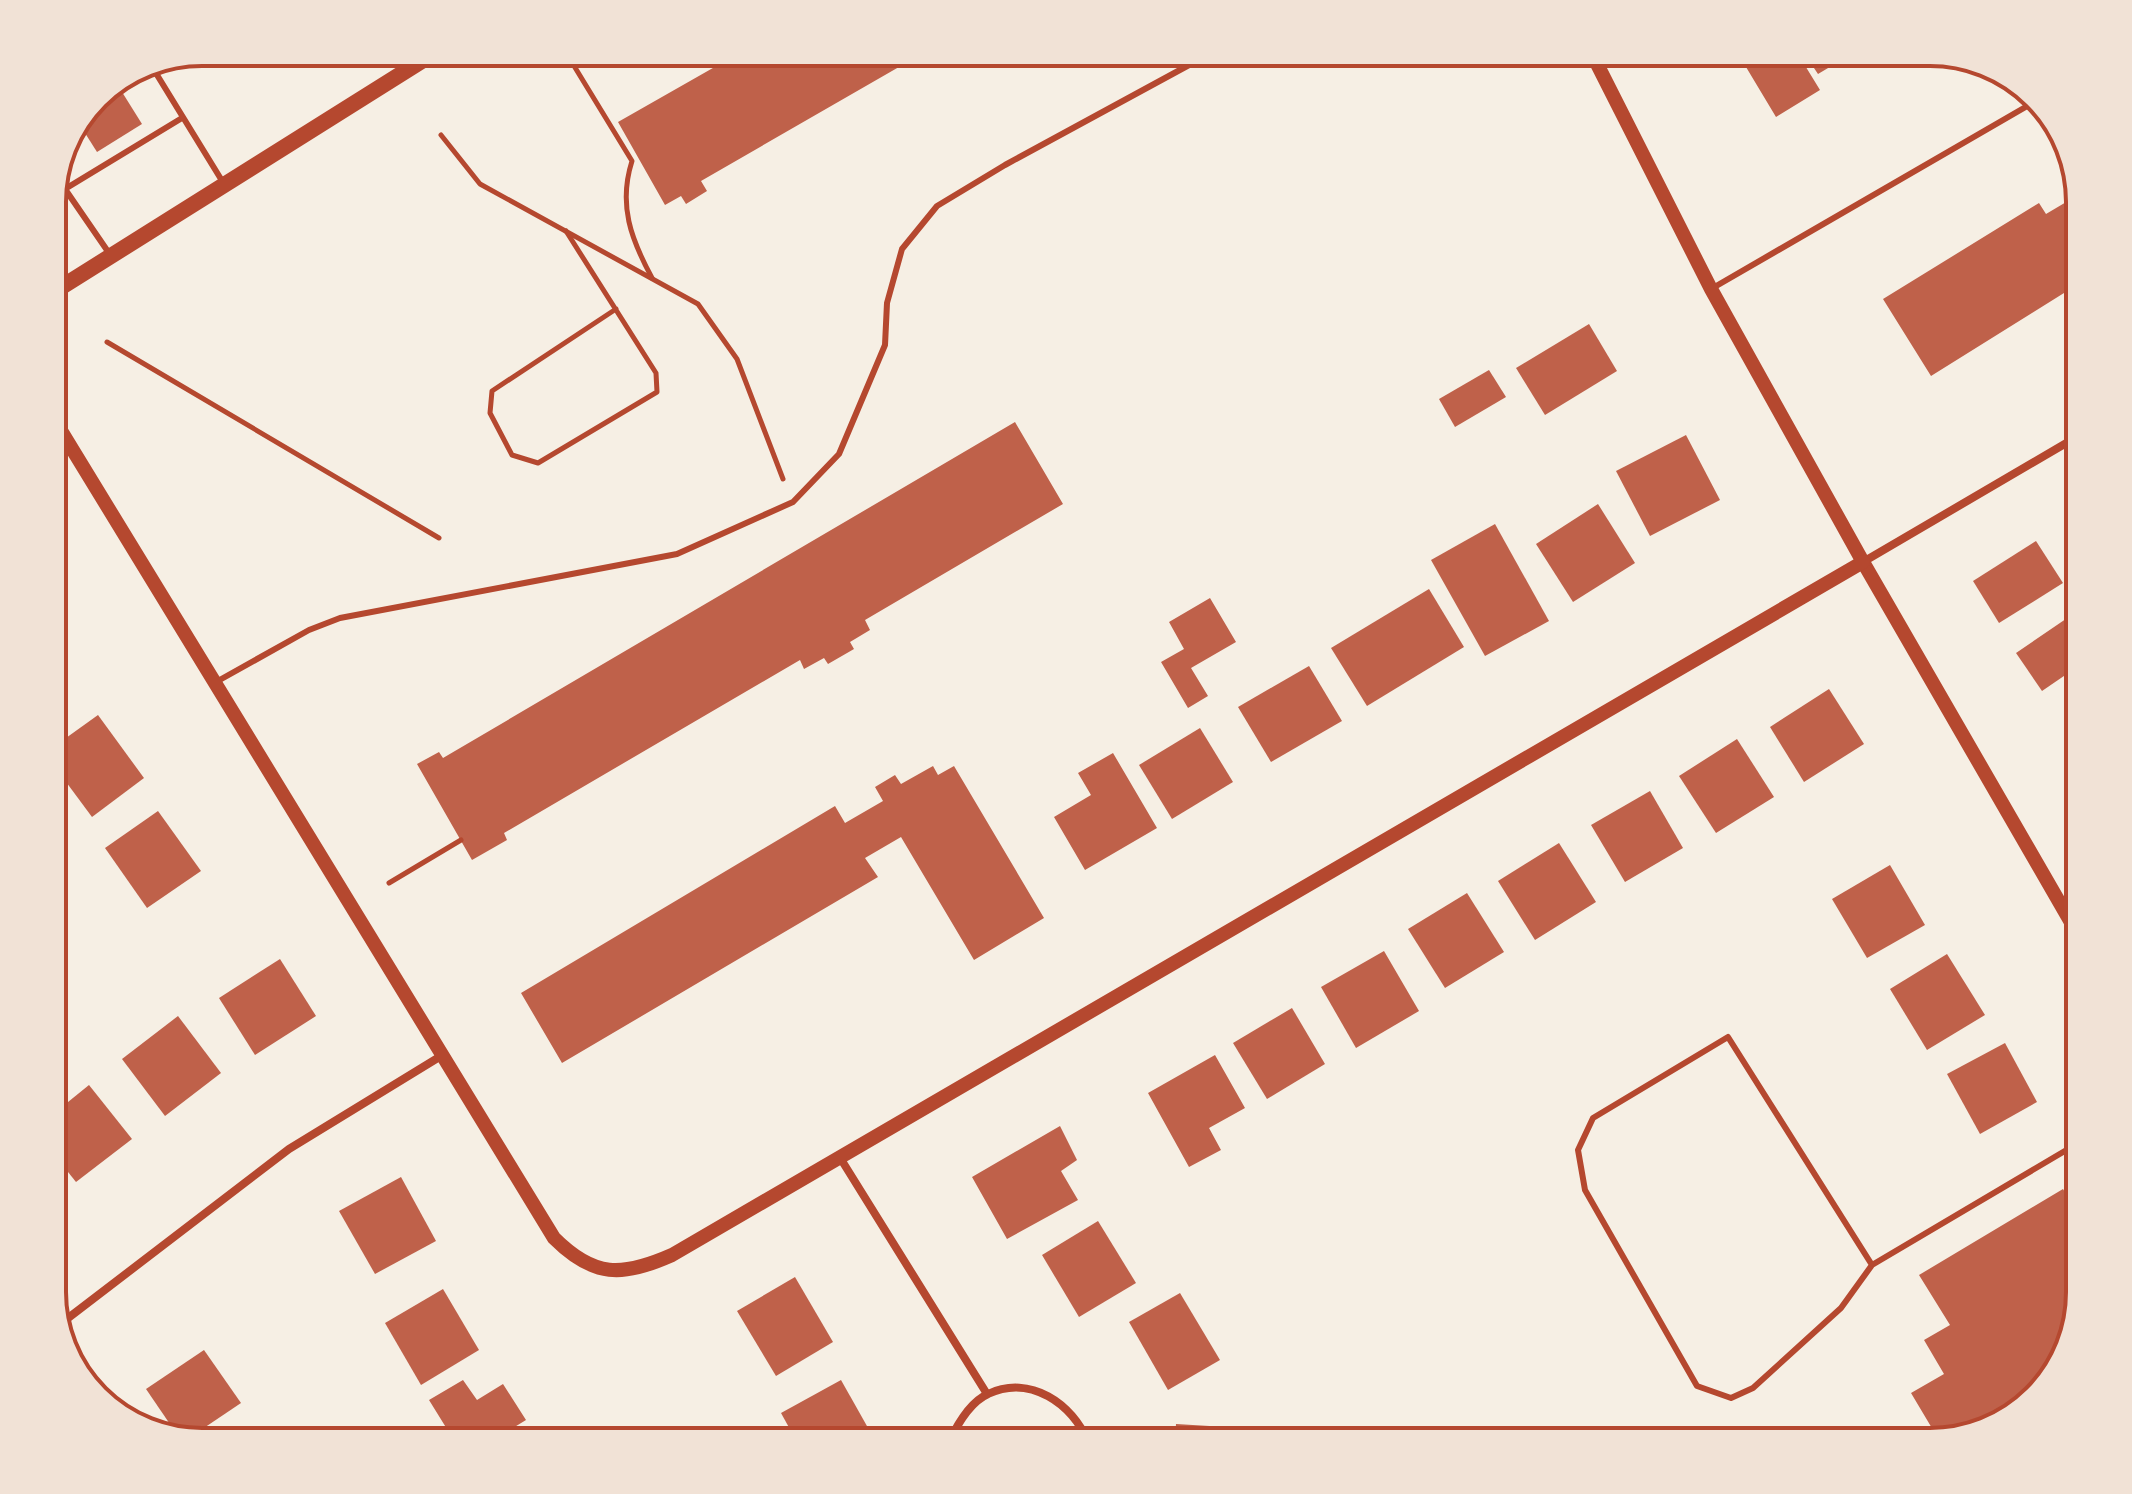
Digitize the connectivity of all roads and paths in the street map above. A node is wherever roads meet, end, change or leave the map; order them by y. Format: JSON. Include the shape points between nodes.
{"nodes":[{"id":1,"x":414,"y":66,"type":"edge"},
{"id":2,"x":574,"y":66,"type":"edge"},
{"id":3,"x":1187,"y":66,"type":"edge"},
{"id":4,"x":1598,"y":66,"type":"edge"},
{"id":5,"x":156,"y":74,"type":"edge"},
{"id":6,"x":2026,"y":106,"type":"edge"},
{"id":7,"x":182,"y":118,"type":"junction"},
{"id":8,"x":441,"y":135,"type":"dead end"},
{"id":9,"x":224,"y":184,"type":"junction"},
{"id":10,"x":67,"y":188,"type":"edge"},
{"id":11,"x":66,"y":191,"type":"edge"},
{"id":12,"x":566,"y":231,"type":"junction"},
{"id":13,"x":111,"y":256,"type":"junction"},
{"id":14,"x":653,"y":279,"type":"junction"},
{"id":15,"x":66,"y":284,"type":"edge"},
{"id":16,"x":1711,"y":289,"type":"junction"},
{"id":17,"x":616,"y":309,"type":"junction"},
{"id":18,"x":107,"y":342,"type":"dead end"},
{"id":19,"x":66,"y":439,"type":"edge"},
{"id":20,"x":2066,"y":443,"type":"edge"},
{"id":21,"x":793,"y":502,"type":"junction"},
{"id":22,"x":439,"y":538,"type":"dead end"},
{"id":23,"x":1863,"y":562,"type":"junction"},
{"id":24,"x":213,"y":683,"type":"junction"},
{"id":25,"x":461,"y":840,"type":"dead end"},
{"id":26,"x":389,"y":883,"type":"dead end"},
{"id":27,"x":2066,"y":914,"type":"edge"},
{"id":28,"x":441,"y":1056,"type":"junction"},
{"id":29,"x":2066,"y":1150,"type":"edge"},
{"id":30,"x":839,"y":1155,"type":"junction"},
{"id":31,"x":1872,"y":1265,"type":"junction"},
{"id":32,"x":69,"y":1317,"type":"edge"},
{"id":33,"x":987,"y":1394,"type":"junction"},
{"id":34,"x":955,"y":1428,"type":"edge"},
{"id":35,"x":1082,"y":1428,"type":"edge"}],
"edges":[{"from":1,"to":9,"type":"main road"},
{"from":2,"to":14,"type":"path","via":[[632,161],[624,205],[634,244]]},
{"from":3,"to":21,"type":"lane","via":[[937,206],[902,249],[887,303],[885,345],[839,454]]},
{"from":4,"to":16,"type":"street"},
{"from":5,"to":7,"type":"lane"},
{"from":6,"to":16,"type":"lane"},
{"from":7,"to":9,"type":"lane"},
{"from":7,"to":10,"type":"lane"},
{"from":8,"to":12,"type":"path","via":[[480,184]]},
{"from":9,"to":13,"type":"main road"},
{"from":11,"to":13,"type":"lane"},
{"from":12,"to":14,"type":"path"},
{"from":12,"to":17,"type":"path"},
{"from":13,"to":15,"type":"main road"},
{"from":14,"to":21,"type":"path","via":[[698,304],[737,359]]},
{"from":16,"to":23,"type":"street"},
{"from":17,"to":17,"type":"path","via":[[656,373],[657,392],[538,463],[512,455],[490,413],[492,391]]},
{"from":18,"to":22,"type":"path"},
{"from":19,"to":24,"type":"street"},
{"from":20,"to":23,"type":"street"},
{"from":21,"to":24,"type":"lane","via":[[677,554],[340,618]]},
{"from":23,"to":27,"type":"street"},
{"from":23,"to":30,"type":"street"},
{"from":24,"to":28,"type":"street"},
{"from":25,"to":26,"type":"path"},
{"from":28,"to":30,"type":"street","via":[[554,1238],[582,1263],[601,1269],[640,1268],[672,1255]]},
{"from":28,"to":32,"type":"street","via":[[289,1149]]},
{"from":29,"to":31,"type":"lane"},
{"from":30,"to":33,"type":"street"},
{"from":31,"to":31,"type":"lane","via":[[1728,1037],[1593,1118],[1578,1150],[1585,1190],[1697,1386],[1731,1398],[1753,1388],[1841,1308]]},
{"from":33,"to":34,"type":"street"},
{"from":33,"to":35,"type":"street","via":[[1019,1389],[1043,1393],[1064,1405]]}]}
